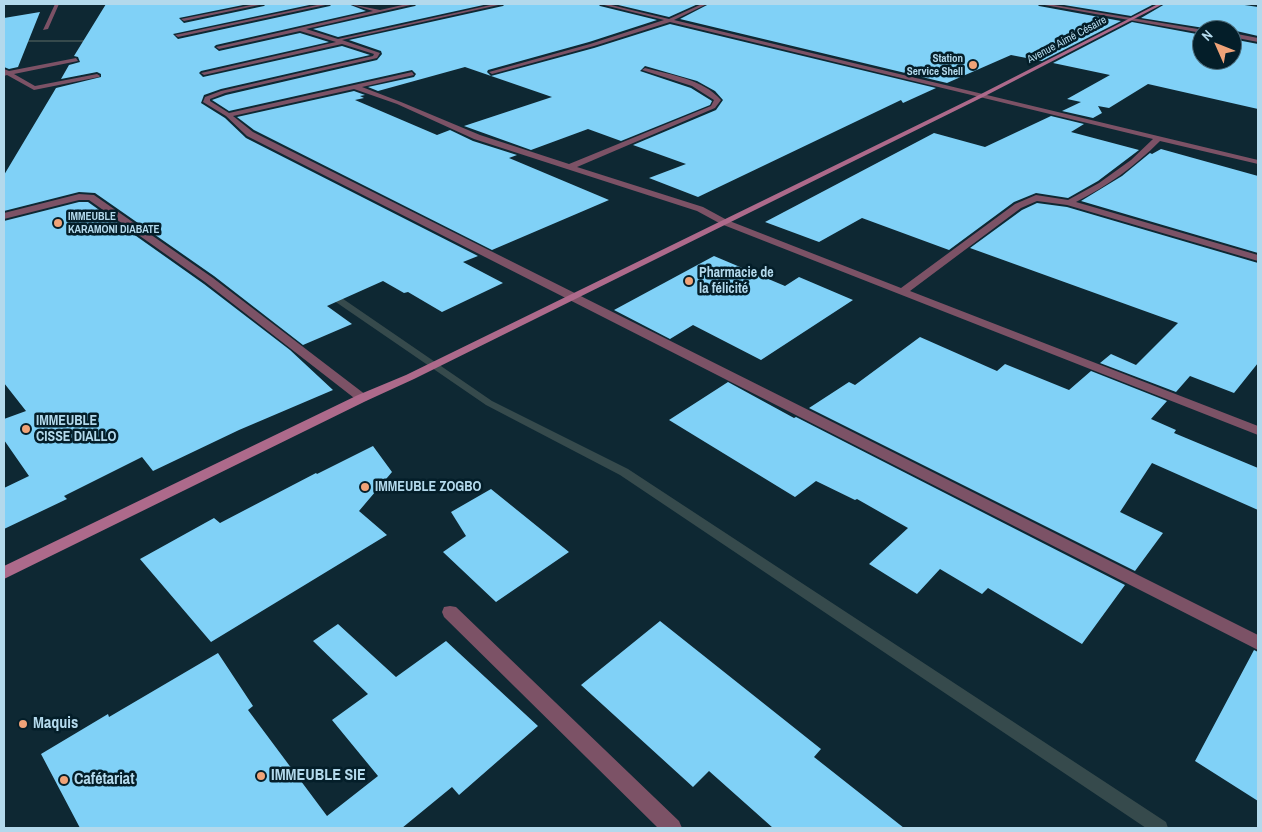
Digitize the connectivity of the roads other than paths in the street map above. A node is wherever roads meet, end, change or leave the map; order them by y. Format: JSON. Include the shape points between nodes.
{"nodes":[{"id":1,"x":11,"y":4,"type":"edge"},
{"id":2,"x":57,"y":4,"type":"edge"},
{"id":3,"x":262,"y":4,"type":"edge"},
{"id":4,"x":328,"y":4,"type":"edge"},
{"id":5,"x":352,"y":4,"type":"edge"},
{"id":6,"x":413,"y":4,"type":"edge"},
{"id":7,"x":501,"y":4,"type":"edge"},
{"id":8,"x":602,"y":4,"type":"edge"},
{"id":9,"x":705,"y":4,"type":"edge"},
{"id":10,"x":1041,"y":4,"type":"edge"},
{"id":11,"x":1161,"y":4,"type":"edge"},
{"id":12,"x":4,"y":5,"type":"edge"},
{"id":13,"x":380,"y":11,"type":"junction"},
{"id":14,"x":184,"y":19,"type":"dead end"},
{"id":15,"x":1130,"y":19,"type":"junction"},
{"id":16,"x":670,"y":20,"type":"junction"},
{"id":17,"x":1192,"y":28,"type":"edge"},
{"id":18,"x":45,"y":29,"type":"dead end"},
{"id":19,"x":300,"y":29,"type":"junction"},
{"id":20,"x":178,"y":35,"type":"dead end"},
{"id":21,"x":1242,"y":37,"type":"edge"},
{"id":22,"x":1258,"y":40,"type":"edge"},
{"id":23,"x":342,"y":41,"type":"junction"},
{"id":24,"x":219,"y":47,"type":"dead end"},
{"id":25,"x":76,"y":60,"type":"dead end"},
{"id":26,"x":645,"y":70,"type":"dead end"},
{"id":27,"x":5,"y":72,"type":"edge"},
{"id":28,"x":492,"y":72,"type":"dead end"},
{"id":29,"x":204,"y":73,"type":"dead end"},
{"id":30,"x":412,"y":74,"type":"dead end"},
{"id":31,"x":97,"y":76,"type":"dead end"},
{"id":32,"x":353,"y":86,"type":"junction"},
{"id":33,"x":983,"y":95,"type":"junction"},
{"id":34,"x":228,"y":115,"type":"junction"},
{"id":35,"x":1158,"y":138,"type":"junction"},
{"id":36,"x":1258,"y":162,"type":"edge"},
{"id":37,"x":569,"y":167,"type":"junction"},
{"id":38,"x":1069,"y":202,"type":"junction"},
{"id":39,"x":4,"y":216,"type":"edge"},
{"id":40,"x":724,"y":222,"type":"junction"},
{"id":41,"x":1258,"y":258,"type":"edge"},
{"id":42,"x":902,"y":292,"type":"junction"},
{"id":43,"x":574,"y":296,"type":"junction"},
{"id":44,"x":362,"y":398,"type":"junction"},
{"id":45,"x":1258,"y":431,"type":"edge"},
{"id":46,"x":4,"y":573,"type":"edge"},
{"id":47,"x":450,"y":612,"type":"dead end"},
{"id":48,"x":1258,"y":644,"type":"edge"},
{"id":49,"x":672,"y":828,"type":"edge"}],
"edges":[{"from":1,"to":12,"type":"street"},
{"from":2,"to":18,"type":"street"},
{"from":3,"to":14,"type":"street"},
{"from":4,"to":20,"type":"street"},
{"from":5,"to":13,"type":"street"},
{"from":6,"to":13,"type":"street"},
{"from":7,"to":23,"type":"street"},
{"from":8,"to":16,"type":"street"},
{"from":9,"to":16,"type":"street"},
{"from":10,"to":15,"type":"street"},
{"from":11,"to":15,"type":"street","name":"Avenue Aimé Césaire"},
{"from":13,"to":19,"type":"street"},
{"from":15,"to":17,"type":"street"},
{"from":15,"to":33,"type":"street","name":"Avenue Aimé Césaire"},
{"from":16,"to":28,"type":"street"},
{"from":16,"to":33,"type":"street"},
{"from":19,"to":23,"type":"street"},
{"from":19,"to":24,"type":"street"},
{"from":21,"to":22,"type":"street"},
{"from":23,"to":29,"type":"street"},
{"from":23,"to":34,"type":"street","via":[[377,53],[374,57],[207,98],[210,106]]},
{"from":25,"to":27,"type":"street"},
{"from":26,"to":37,"type":"street","via":[[698,87],[718,100],[713,107]]},
{"from":27,"to":31,"type":"street","via":[[34,88]]},
{"from":30,"to":32,"type":"street"},
{"from":32,"to":34,"type":"street"},
{"from":32,"to":37,"type":"street","via":[[399,102],[477,137]]},
{"from":33,"to":35,"type":"street"},
{"from":33,"to":40,"type":"street","name":"Avenue Aimé Césaire"},
{"from":34,"to":43,"type":"street","via":[[250,134]]},
{"from":35,"to":36,"type":"street"},
{"from":35,"to":38,"type":"street","via":[[1134,162],[1102,185]]},
{"from":37,"to":40,"type":"street","via":[[700,209]]},
{"from":38,"to":41,"type":"street"},
{"from":38,"to":42,"type":"street","via":[[1036,198],[1018,206]]},
{"from":39,"to":44,"type":"street","via":[[79,196],[91,196],[209,280]]},
{"from":40,"to":42,"type":"street"},
{"from":40,"to":43,"type":"street","name":"Avenue Aimé Césaire"},
{"from":42,"to":45,"type":"street"},
{"from":43,"to":44,"type":"street","name":"Avenue Aimé Césaire"},
{"from":43,"to":48,"type":"street"},
{"from":44,"to":46,"type":"street","name":"Avenue Aimé Césaire"},
{"from":47,"to":49,"type":"street"}]}
